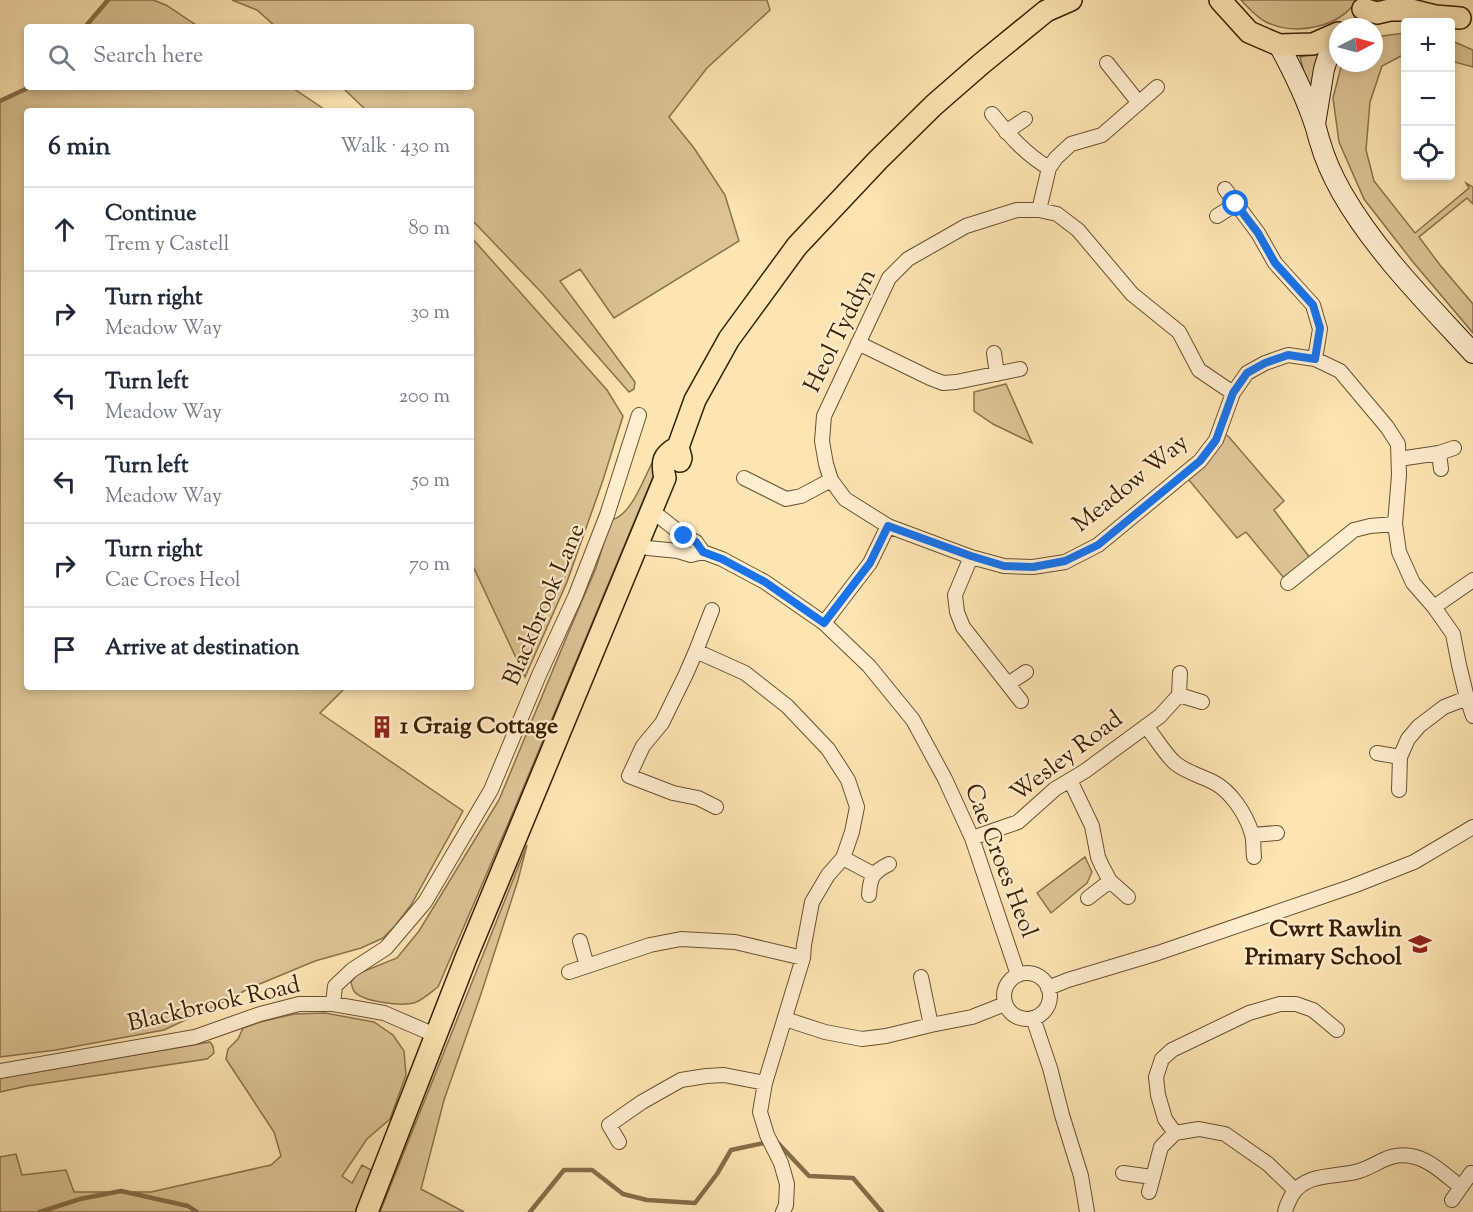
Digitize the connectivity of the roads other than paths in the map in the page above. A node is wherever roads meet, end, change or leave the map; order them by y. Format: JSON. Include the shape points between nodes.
{"nodes":[{"id":1,"x":1071,"y":0,"type":"edge"},
{"id":2,"x":1220,"y":0,"type":"edge"},
{"id":3,"x":1365,"y":5,"type":"edge"},
{"id":4,"x":1461,"y":15,"type":"edge"},
{"id":5,"x":1329,"y":37,"type":"edge"},
{"id":6,"x":1280,"y":45,"type":"junction"},
{"id":7,"x":1329,"y":57,"type":"edge"},
{"id":8,"x":1107,"y":63,"type":"dead end"},
{"id":9,"x":1157,"y":87,"type":"dead end"},
{"id":10,"x":1139,"y":103,"type":"junction"},
{"id":11,"x":992,"y":114,"type":"dead end"},
{"id":12,"x":1025,"y":119,"type":"dead end"},
{"id":13,"x":1315,"y":124,"type":"junction"},
{"id":14,"x":1006,"y":132,"type":"junction"},
{"id":15,"x":1049,"y":168,"type":"junction"},
{"id":16,"x":1225,"y":189,"type":"dead end"},
{"id":17,"x":1236,"y":204,"type":"junction"},
{"id":18,"x":1039,"y":210,"type":"junction"},
{"id":19,"x":1217,"y":216,"type":"dead end"},
{"id":20,"x":858,"y":343,"type":"junction"},
{"id":21,"x":994,"y":353,"type":"dead end"},
{"id":22,"x":1473,"y":353,"type":"edge"},
{"id":23,"x":1315,"y":359,"type":"junction"},
{"id":24,"x":1020,"y":369,"type":"dead end"},
{"id":25,"x":997,"y":374,"type":"junction"},
{"id":26,"x":1233,"y":393,"type":"junction"},
{"id":27,"x":639,"y":415,"type":"dead end"},
{"id":28,"x":1454,"y":448,"type":"dead end"},
{"id":29,"x":1439,"y":453,"type":"junction"},
{"id":30,"x":1399,"y":459,"type":"junction"},
{"id":31,"x":1441,"y":469,"type":"dead end"},
{"id":32,"x":744,"y":478,"type":"dead end"},
{"id":33,"x":831,"y":480,"type":"junction"},
{"id":34,"x":650,"y":513,"type":"junction"},
{"id":35,"x":1395,"y":524,"type":"junction"},
{"id":36,"x":888,"y":526,"type":"junction"},
{"id":37,"x":638,"y":544,"type":"junction"},
{"id":38,"x":703,"y":552,"type":"junction"},
{"id":39,"x":971,"y":556,"type":"junction"},
{"id":40,"x":1473,"y":580,"type":"edge"},
{"id":41,"x":1288,"y":583,"type":"dead end"},
{"id":42,"x":1434,"y":607,"type":"junction"},
{"id":43,"x":712,"y":610,"type":"dead end"},
{"id":44,"x":824,"y":623,"type":"junction"},
{"id":45,"x":696,"y":651,"type":"junction"},
{"id":46,"x":1026,"y":672,"type":"dead end"},
{"id":47,"x":1180,"y":673,"type":"dead end"},
{"id":48,"x":1008,"y":684,"type":"junction"},
{"id":49,"x":1179,"y":695,"type":"junction"},
{"id":50,"x":1467,"y":698,"type":"junction"},
{"id":51,"x":1021,"y":701,"type":"dead end"},
{"id":52,"x":1202,"y":702,"type":"dead end"},
{"id":53,"x":1473,"y":716,"type":"edge"},
{"id":54,"x":1146,"y":726,"type":"junction"},
{"id":55,"x":1377,"y":753,"type":"dead end"},
{"id":56,"x":1400,"y":757,"type":"junction"},
{"id":57,"x":1070,"y":780,"type":"junction"},
{"id":58,"x":1398,"y":790,"type":"dead end"},
{"id":59,"x":716,"y":807,"type":"dead end"},
{"id":60,"x":1472,"y":828,"type":"edge"},
{"id":61,"x":1277,"y":833,"type":"dead end"},
{"id":62,"x":1252,"y":835,"type":"junction"},
{"id":63,"x":972,"y":838,"type":"junction"},
{"id":64,"x":1254,"y":857,"type":"dead end"},
{"id":65,"x":843,"y":858,"type":"junction"},
{"id":66,"x":889,"y":864,"type":"dead end"},
{"id":67,"x":873,"y":874,"type":"junction"},
{"id":68,"x":1110,"y":881,"type":"junction"},
{"id":69,"x":868,"y":895,"type":"dead end"},
{"id":70,"x":1128,"y":897,"type":"dead end"},
{"id":71,"x":1088,"y":898,"type":"dead end"},
{"id":72,"x":580,"y":941,"type":"dead end"},
{"id":73,"x":803,"y":958,"type":"junction"},
{"id":74,"x":587,"y":966,"type":"junction"},
{"id":75,"x":569,"y":972,"type":"dead end"},
{"id":76,"x":1018,"y":975,"type":"junction"},
{"id":77,"x":921,"y":977,"type":"dead end"},
{"id":78,"x":1048,"y":987,"type":"junction"},
{"id":79,"x":333,"y":1004,"type":"junction"},
{"id":80,"x":1005,"y":1004,"type":"junction"},
{"id":81,"x":1033,"y":1018,"type":"junction"},
{"id":82,"x":785,"y":1019,"type":"junction"},
{"id":83,"x":931,"y":1025,"type":"junction"},
{"id":84,"x":1337,"y":1030,"type":"dead end"},
{"id":85,"x":435,"y":1035,"type":"junction"},
{"id":86,"x":0,"y":1071,"type":"edge"},
{"id":87,"x":765,"y":1083,"type":"junction"},
{"id":88,"x":1175,"y":1133,"type":"junction"},
{"id":89,"x":619,"y":1142,"type":"dead end"},
{"id":90,"x":1123,"y":1173,"type":"dead end"},
{"id":91,"x":1471,"y":1173,"type":"dead end"},
{"id":92,"x":1152,"y":1177,"type":"junction"},
{"id":93,"x":1461,"y":1187,"type":"junction"},
{"id":94,"x":1295,"y":1190,"type":"junction"},
{"id":95,"x":1149,"y":1192,"type":"dead end"},
{"id":96,"x":1452,"y":1200,"type":"dead end"},
{"id":97,"x":367,"y":1212,"type":"edge"},
{"id":98,"x":783,"y":1212,"type":"edge"},
{"id":99,"x":1087,"y":1212,"type":"edge"},
{"id":100,"x":1285,"y":1212,"type":"edge"}],
"edges":[{"from":1,"to":34,"type":"main road","via":[[1046,11],[934,105],[796,246],[729,339],[695,400],[678,447],[668,452],[662,466],[664,478]]},
{"from":2,"to":6,"type":"main road","via":[[1250,33]]},
{"from":3,"to":4,"type":"main road","via":[[1377,12],[1411,10],[1435,16]]},
{"from":5,"to":6,"type":"main road","via":[[1313,44]]},
{"from":6,"to":13,"type":"main road"},
{"from":7,"to":13,"type":"main road"},
{"from":8,"to":10,"type":"street"},
{"from":9,"to":10,"type":"street"},
{"from":10,"to":15,"type":"street","via":[[1102,135],[1071,144]]},
{"from":11,"to":14,"type":"street"},
{"from":12,"to":14,"type":"street"},
{"from":13,"to":22,"type":"main road","via":[[1326,161],[1364,227]]},
{"from":14,"to":15,"type":"street"},
{"from":15,"to":18,"type":"street"},
{"from":16,"to":17,"type":"street"},
{"from":17,"to":19,"type":"street"},
{"from":17,"to":23,"type":"street","via":[[1275,263],[1313,305],[1320,328]]},
{"from":18,"to":20,"type":"street","name":"Heol Tyddyn","via":[[1017,210],[966,226],[908,259],[889,278]]},
{"from":18,"to":26,"type":"street","name":"Heol Tyddyn","via":[[1057,214],[1078,230],[1132,294],[1179,332],[1199,370]]},
{"from":20,"to":25,"type":"street","via":[[943,383]]},
{"from":20,"to":33,"type":"street","name":"Heol Tyddyn","via":[[824,416],[822,441]]},
{"from":21,"to":25,"type":"street"},
{"from":23,"to":26,"type":"street","name":"Meadow Way","via":[[1288,355],[1265,363],[1247,373]]},
{"from":23,"to":30,"type":"street","name":"Meadow Way","via":[[1340,372],[1387,427],[1398,444]]},
{"from":24,"to":25,"type":"street"},
{"from":26,"to":39,"type":"street","name":"Meadow Way","via":[[1216,440],[1200,461],[1098,545],[1065,561],[1033,567],[1004,566]]},
{"from":27,"to":79,"type":"street","name":"Blackbrook Lane","via":[[579,587],[491,790],[425,902],[386,948],[335,986]]},
{"from":28,"to":29,"type":"street"},
{"from":29,"to":30,"type":"street"},
{"from":29,"to":31,"type":"street"},
{"from":30,"to":35,"type":"street","name":"Meadow Way"},
{"from":32,"to":33,"type":"street","via":[[786,499],[801,496]]},
{"from":33,"to":36,"type":"street","name":"Heol Tyddyn","via":[[845,499]]},
{"from":34,"to":37,"type":"main road"},
{"from":34,"to":38,"type":"street","name":"Cae Croes Heol","via":[[696,542]]},
{"from":35,"to":41,"type":"street","via":[[1354,530]]},
{"from":35,"to":42,"type":"street","name":"Meadow Way","via":[[1399,552],[1413,584]]},
{"from":36,"to":39,"type":"street","name":"Meadow Way"},
{"from":36,"to":44,"type":"street","via":[[870,563]]},
{"from":37,"to":38,"type":"street","name":"Cae Croes Heol","via":[[692,555]]},
{"from":37,"to":85,"type":"main road"},
{"from":38,"to":44,"type":"street","name":"Cae Croes Heol","via":[[765,582]]},
{"from":39,"to":48,"type":"street","via":[[955,595],[957,612],[963,627]]},
{"from":40,"to":42,"type":"street"},
{"from":42,"to":50,"type":"street","name":"Meadow Way","via":[[1453,634]]},
{"from":43,"to":45,"type":"street"},
{"from":44,"to":63,"type":"street","name":"Cae Croes Heol","via":[[869,666],[913,720]]},
{"from":45,"to":59,"type":"street","via":[[662,723],[643,746],[629,776]]},
{"from":45,"to":65,"type":"street","via":[[746,673],[787,706],[828,748],[848,780],[857,807]]},
{"from":46,"to":48,"type":"street"},
{"from":47,"to":49,"type":"street"},
{"from":48,"to":51,"type":"street"},
{"from":49,"to":52,"type":"street"},
{"from":49,"to":54,"type":"street","name":"Wesley Road"},
{"from":50,"to":53,"type":"street","name":"Meadow Way"},
{"from":50,"to":56,"type":"street","via":[[1444,707],[1419,726]]},
{"from":54,"to":57,"type":"street","name":"Wesley Road"},
{"from":54,"to":62,"type":"street","via":[[1175,762],[1227,792]]},
{"from":55,"to":56,"type":"street"},
{"from":56,"to":58,"type":"street"},
{"from":57,"to":63,"type":"street","name":"Wesley Road","via":[[1018,822]]},
{"from":57,"to":68,"type":"street"},
{"from":60,"to":78,"type":"street","via":[[1414,862],[1353,886]]},
{"from":61,"to":62,"type":"street"},
{"from":62,"to":64,"type":"street"},
{"from":63,"to":76,"type":"street","name":"Cae Croes Heol"},
{"from":65,"to":67,"type":"street"},
{"from":65,"to":73,"type":"street","via":[[812,902]]},
{"from":66,"to":67,"type":"street"},
{"from":67,"to":69,"type":"street"},
{"from":68,"to":70,"type":"street"},
{"from":68,"to":71,"type":"street"},
{"from":72,"to":74,"type":"street"},
{"from":73,"to":74,"type":"street","via":[[735,942],[681,939]]},
{"from":73,"to":82,"type":"street"},
{"from":74,"to":75,"type":"street"},
{"from":76,"to":78,"type":"street","via":[[1039,977]]},
{"from":76,"to":80,"type":"street","via":[[1007,983]]},
{"from":77,"to":83,"type":"street"},
{"from":78,"to":81,"type":"street","via":[[1046,1008]]},
{"from":79,"to":85,"type":"street","name":"Blackbrook Road","via":[[384,1012]]},
{"from":79,"to":86,"type":"street","name":"Blackbrook Road","via":[[299,1004],[195,1037]]},
{"from":80,"to":81,"type":"street","via":[[1014,1015]]},
{"from":80,"to":83,"type":"street","via":[[972,1017]]},
{"from":81,"to":99,"type":"street","via":[[1081,1176]]},
{"from":82,"to":83,"type":"street","via":[[862,1039]]},
{"from":82,"to":87,"type":"street"},
{"from":84,"to":88,"type":"street","via":[[1313,1010],[1280,1004],[1249,1013],[1172,1050],[1162,1059],[1156,1077],[1164,1119]]},
{"from":85,"to":97,"type":"main road"},
{"from":87,"to":89,"type":"street","via":[[724,1075],[681,1080],[609,1125]]},
{"from":87,"to":98,"type":"street","via":[[760,1112],[787,1184]]},
{"from":88,"to":92,"type":"street","via":[[1161,1147]]},
{"from":88,"to":94,"type":"street","via":[[1199,1129],[1225,1134],[1268,1164]]},
{"from":90,"to":92,"type":"street"},
{"from":91,"to":93,"type":"street"},
{"from":92,"to":95,"type":"street"},
{"from":93,"to":94,"type":"street","via":[[1424,1159],[1401,1155],[1351,1173],[1311,1179]]},
{"from":93,"to":96,"type":"street"},
{"from":94,"to":100,"type":"street"}]}
